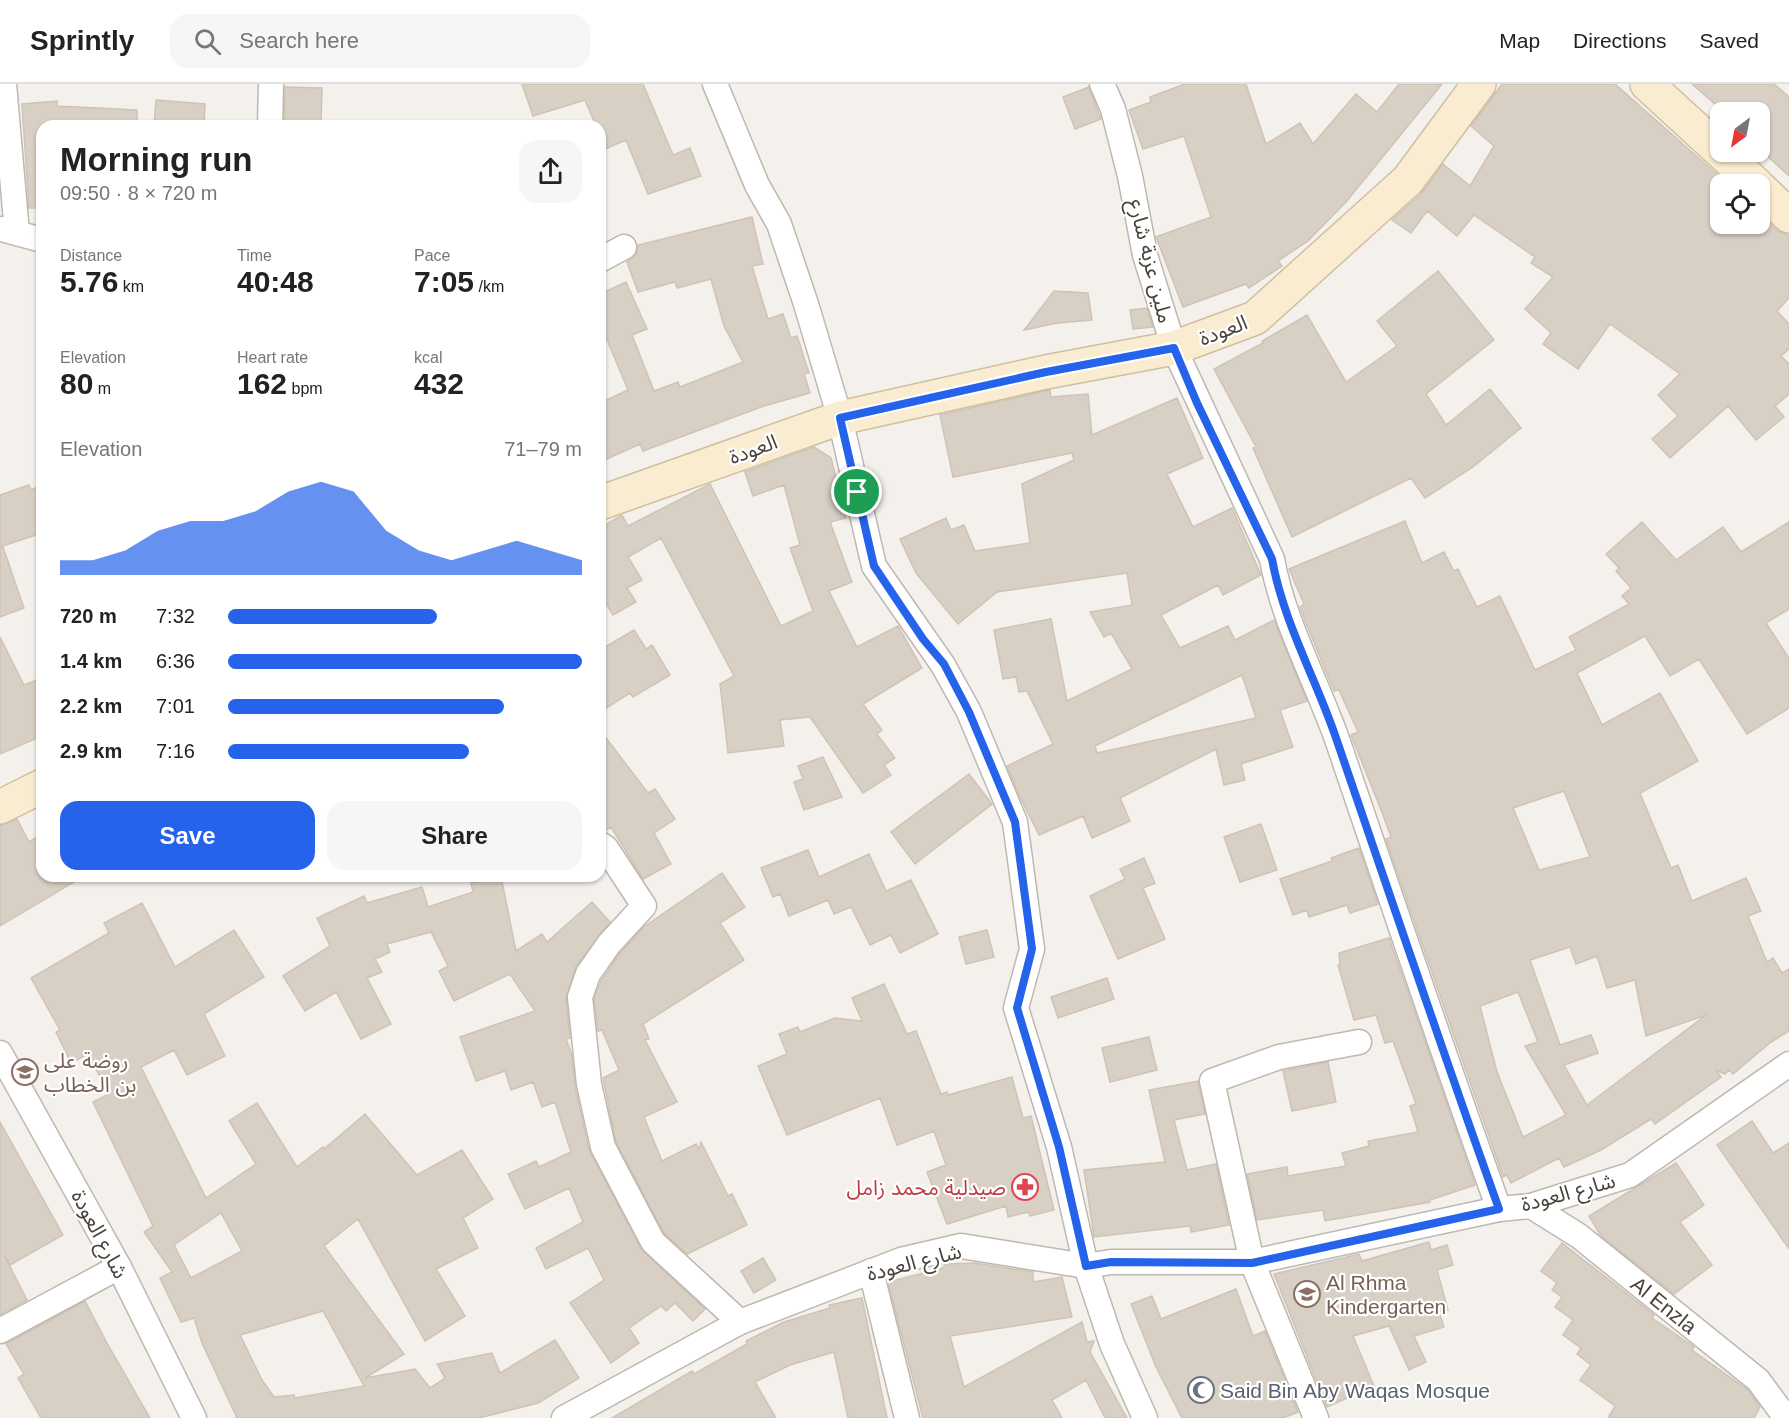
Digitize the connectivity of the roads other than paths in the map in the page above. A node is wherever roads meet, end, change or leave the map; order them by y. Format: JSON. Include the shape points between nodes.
{"nodes":[{"id":1,"x":4,"y":84,"type":"edge"},
{"id":2,"x":271,"y":84,"type":"edge"},
{"id":3,"x":715,"y":84,"type":"edge"},
{"id":4,"x":1102,"y":84,"type":"edge"},
{"id":5,"x":1479,"y":84,"type":"edge"},
{"id":6,"x":1647,"y":84,"type":"edge"},
{"id":7,"x":270,"y":120,"type":"edge"},
{"id":8,"x":1745,"y":174,"type":"edge"},
{"id":9,"x":1770,"y":198,"type":"edge"},
{"id":10,"x":1789,"y":216,"type":"edge"},
{"id":11,"x":8,"y":231,"type":"edge"},
{"id":12,"x":36,"y":238,"type":"edge"},
{"id":13,"x":624,"y":247,"type":"dead end"},
{"id":14,"x":606,"y":257,"type":"edge"},
{"id":15,"x":1174,"y":348,"type":"junction"},
{"id":16,"x":840,"y":418,"type":"junction"},
{"id":17,"x":606,"y":501,"type":"edge"},
{"id":18,"x":36,"y":789,"type":"edge"},
{"id":19,"x":0,"y":807,"type":"edge"},
{"id":20,"x":606,"y":848,"type":"edge"},
{"id":21,"x":1359,"y":1042,"type":"dead end"},
{"id":22,"x":0,"y":1053,"type":"edge"},
{"id":23,"x":1789,"y":1064,"type":"edge"},
{"id":24,"x":1531,"y":1206,"type":"junction"},
{"id":25,"x":1499,"y":1209,"type":"junction"},
{"id":26,"x":1252,"y":1263,"type":"junction"},
{"id":27,"x":1086,"y":1266,"type":"junction"},
{"id":28,"x":119,"y":1267,"type":"junction"},
{"id":29,"x":871,"y":1271,"type":"junction"},
{"id":30,"x":740,"y":1322,"type":"junction"},
{"id":31,"x":0,"y":1331,"type":"edge"},
{"id":32,"x":194,"y":1418,"type":"edge"},
{"id":33,"x":564,"y":1418,"type":"edge"},
{"id":34,"x":907,"y":1418,"type":"edge"},
{"id":35,"x":1145,"y":1418,"type":"edge"},
{"id":36,"x":1316,"y":1418,"type":"edge"},
{"id":37,"x":1786,"y":1418,"type":"edge"}],
"edges":[{"from":1,"to":11,"type":"street"},
{"from":2,"to":7,"type":"street"},
{"from":3,"to":16,"type":"street","via":[[756,185],[778,224]]},
{"from":4,"to":15,"type":"street","name":"ملين عزبة شارع","via":[[1113,110],[1145,255]]},
{"from":5,"to":15,"type":"main road","name":"العودة","via":[[1408,180],[1255,318]]},
{"from":6,"to":8,"type":"main road"},
{"from":9,"to":10,"type":"main road"},
{"from":11,"to":12,"type":"street"},
{"from":13,"to":14,"type":"street"},
{"from":15,"to":16,"type":"main road","name":"العودة"},
{"from":15,"to":25,"type":"street","name":"ملين عزبة شارع","via":[[1272,559],[1276,584],[1325,705]]},
{"from":16,"to":17,"type":"main road","name":"العودة"},
{"from":16,"to":27,"type":"street","via":[[874,566],[944,664],[969,712],[1015,822],[1032,949],[1017,1008],[1059,1147]]},
{"from":18,"to":19,"type":"main road"},
{"from":20,"to":30,"type":"street","via":[[644,906],[609,944],[588,974],[579,997],[589,1084],[603,1147],[653,1242]]},
{"from":21,"to":26,"type":"street","via":[[1279,1057],[1212,1081]]},
{"from":22,"to":28,"type":"street","name":"شارع العودة"},
{"from":23,"to":24,"type":"street","name":"شارع العودة","via":[[1630,1175]]},
{"from":24,"to":25,"type":"street","name":"شارع العودة"},
{"from":24,"to":37,"type":"street","name":"Al Enzla","via":[[1579,1236],[1758,1380]]},
{"from":25,"to":26,"type":"street","name":"شارع العودة"},
{"from":26,"to":27,"type":"street","name":"شارع العودة","via":[[1111,1262]]},
{"from":26,"to":36,"type":"street"},
{"from":27,"to":29,"type":"street","name":"شارع العودة","via":[[961,1246]]},
{"from":27,"to":35,"type":"street","via":[[1112,1344]]},
{"from":28,"to":31,"type":"street"},
{"from":28,"to":32,"type":"street","name":"شارع العودة"},
{"from":29,"to":30,"type":"street","name":"شارع العودة"},
{"from":29,"to":34,"type":"street"},
{"from":30,"to":33,"type":"street","name":"شارع العودة"}]}
